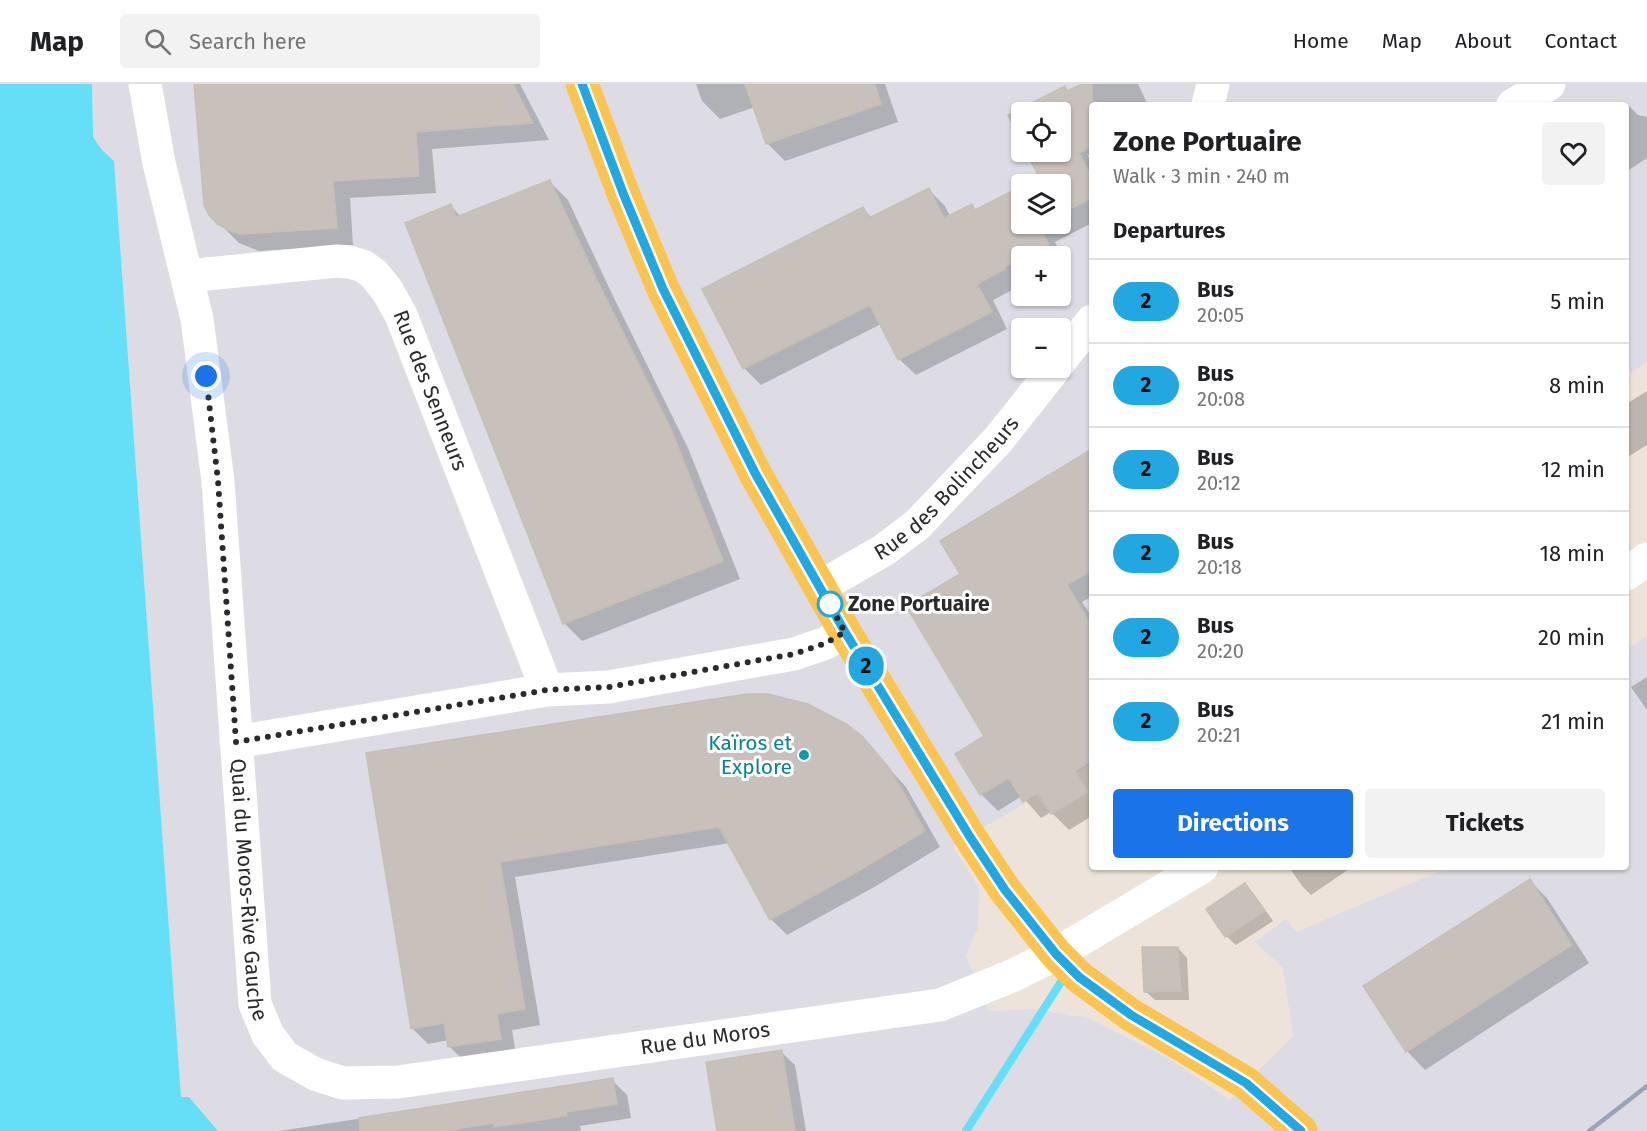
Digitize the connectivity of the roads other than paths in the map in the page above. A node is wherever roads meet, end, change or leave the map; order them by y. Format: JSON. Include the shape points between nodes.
{"nodes":[{"id":1,"x":145,"y":84,"type":"edge"},
{"id":2,"x":582,"y":84,"type":"edge"},
{"id":3,"x":1213,"y":84,"type":"edge"},
{"id":4,"x":1549,"y":84,"type":"edge"},
{"id":5,"x":1209,"y":102,"type":"edge"},
{"id":6,"x":1518,"y":102,"type":"edge"},
{"id":7,"x":188,"y":276,"type":"junction"},
{"id":8,"x":1089,"y":325,"type":"edge"},
{"id":9,"x":1071,"y":347,"type":"edge"},
{"id":10,"x":1047,"y":378,"type":"edge"},
{"id":11,"x":1647,"y":559,"type":"edge"},
{"id":12,"x":1629,"y":572,"type":"edge"},
{"id":13,"x":820,"y":587,"type":"junction"},
{"id":14,"x":845,"y":632,"type":"junction"},
{"id":15,"x":547,"y":690,"type":"junction"},
{"id":16,"x":236,"y":742,"type":"junction"},
{"id":17,"x":1197,"y":870,"type":"edge"},
{"id":18,"x":1056,"y":954,"type":"junction"},
{"id":19,"x":343,"y":1083,"type":"joint"},
{"id":20,"x":1301,"y":1131,"type":"edge"}],
"edges":[{"from":1,"to":7,"type":"street","name":"Quai du Moros-Rive Gauche","via":[[159,164]]},
{"from":2,"to":13,"type":"main road","via":[[663,289],[755,473]]},
{"from":3,"to":5,"type":"street"},
{"from":4,"to":6,"type":"street"},
{"from":7,"to":15,"type":"street","name":"Rue des Senneurs","via":[[337,261],[363,266],[374,274],[401,315]]},
{"from":7,"to":16,"type":"street","name":"Quai du Moros-Rive Gauche","via":[[203,357],[218,481]]},
{"from":8,"to":9,"type":"street"},
{"from":10,"to":13,"type":"street","name":"Rue des Bolincheurs","via":[[998,440],[917,525],[884,550]]},
{"from":11,"to":12,"type":"street"},
{"from":13,"to":14,"type":"main road"},
{"from":14,"to":15,"type":"street","via":[[794,654],[609,687]]},
{"from":14,"to":18,"type":"main road","via":[[970,837],[1005,890]]},
{"from":15,"to":16,"type":"street"},
{"from":16,"to":19,"type":"street","name":"Quai du Moros-Rive Gauche","via":[[255,1004],[268,1035],[285,1057],[315,1074]]},
{"from":17,"to":18,"type":"street","name":"Rue du Moros"},
{"from":18,"to":19,"type":"street","name":"Rue du Moros","via":[[940,1005],[398,1082]]},
{"from":18,"to":20,"type":"main road","via":[[1099,993],[1131,1015],[1246,1083]]}]}
